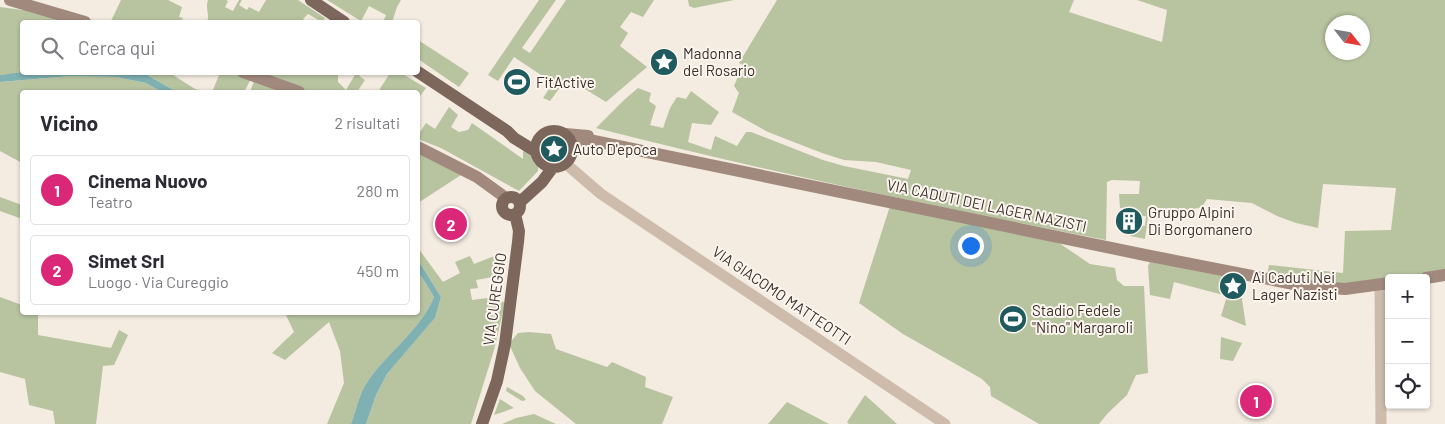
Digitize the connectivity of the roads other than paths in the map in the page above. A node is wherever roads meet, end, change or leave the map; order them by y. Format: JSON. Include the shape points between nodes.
{"nodes":[{"id":1,"x":10,"y":0,"type":"edge"},
{"id":2,"x":311,"y":0,"type":"edge"},
{"id":3,"x":78,"y":20,"type":"edge"},
{"id":4,"x":341,"y":20,"type":"edge"},
{"id":5,"x":420,"y":73,"type":"edge"},
{"id":6,"x":251,"y":75,"type":"edge"},
{"id":7,"x":292,"y":90,"type":"edge"},
{"id":8,"x":565,"y":134,"type":"junction"},
{"id":9,"x":589,"y":140,"type":"junction"},
{"id":10,"x":536,"y":146,"type":"junction"},
{"id":11,"x":420,"y":148,"type":"edge"},
{"id":12,"x":572,"y":150,"type":"junction"},
{"id":13,"x":555,"y":166,"type":"junction"},
{"id":14,"x":518,"y":208,"type":"junction"},
{"id":15,"x":1445,"y":275,"type":"edge"},
{"id":16,"x":1430,"y":277,"type":"edge"},
{"id":17,"x":1384,"y":283,"type":"edge"},
{"id":18,"x":482,"y":424,"type":"edge"},
{"id":19,"x":945,"y":424,"type":"edge"},
{"id":20,"x":1381,"y":424,"type":"edge"}],
"edges":[{"from":1,"to":3,"type":"main road"},
{"from":2,"to":4,"type":"main road"},
{"from":5,"to":10,"type":"main road","via":[[507,131],[526,138]]},
{"from":6,"to":7,"type":"main road"},
{"from":8,"to":9,"type":"main road","name":"VIA CADUTI DEI LAGER NAZISTI","via":[[588,136]]},
{"from":8,"to":10,"type":"main road","via":[[549,131],[541,136]]},
{"from":8,"to":12,"type":"main road"},
{"from":9,"to":12,"type":"main road","via":[[581,141]]},
{"from":9,"to":17,"type":"main road","name":"VIA CADUTI DEI LAGER NAZISTI","via":[[1304,286],[1345,289]]},
{"from":10,"to":13,"type":"main road","via":[[538,159]]},
{"from":11,"to":14,"type":"main road","via":[[477,177],[506,198],[513,197]]},
{"from":12,"to":13,"type":"main road","via":[[569,159]]},
{"from":13,"to":14,"type":"main road"},
{"from":13,"to":19,"type":"street","name":"VIA GIACOMO MATTEOTTI"},
{"from":14,"to":18,"type":"main road","name":"VIA CUREGGIO","via":[[518,242],[504,344],[495,389]]},
{"from":15,"to":16,"type":"main road"},
{"from":17,"to":20,"type":"street"}]}
